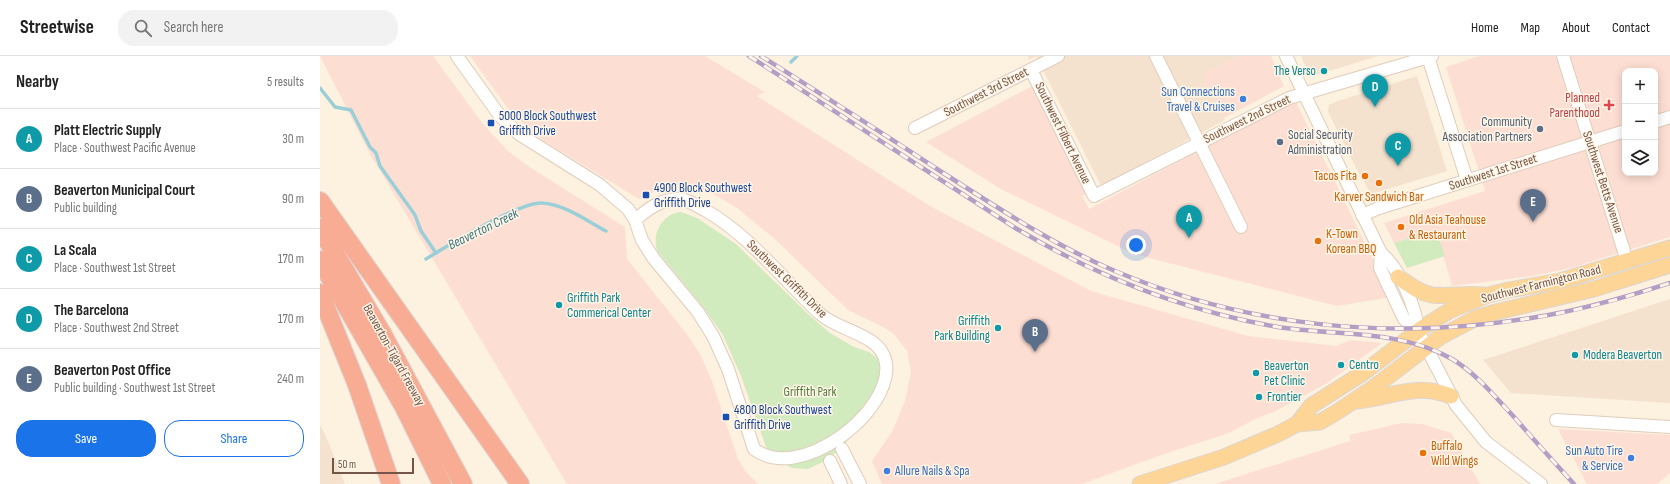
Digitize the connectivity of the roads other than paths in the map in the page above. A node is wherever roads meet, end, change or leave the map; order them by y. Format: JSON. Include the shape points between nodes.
{"nodes":[{"id":1,"x":457,"y":56,"type":"edge"},
{"id":2,"x":1058,"y":56,"type":"edge"},
{"id":3,"x":1156,"y":56,"type":"edge"},
{"id":4,"x":1286,"y":56,"type":"edge"},
{"id":5,"x":1563,"y":56,"type":"edge"},
{"id":6,"x":1430,"y":57,"type":"edge"},
{"id":7,"x":1031,"y":70,"type":"junction"},
{"id":8,"x":1304,"y":94,"type":"junction"},
{"id":9,"x":1670,"y":117,"type":"edge"},
{"id":10,"x":1658,"y":121,"type":"edge"},
{"id":11,"x":915,"y":128,"type":"dead end"},
{"id":12,"x":1622,"y":132,"type":"edge"},
{"id":13,"x":1199,"y":142,"type":"junction"},
{"id":14,"x":1590,"y":142,"type":"junction"},
{"id":15,"x":1467,"y":180,"type":"junction"},
{"id":16,"x":1094,"y":196,"type":"joint"},
{"id":17,"x":320,"y":201,"type":"edge"},
{"id":18,"x":1362,"y":215,"type":"junction"},
{"id":19,"x":635,"y":220,"type":"junction"},
{"id":20,"x":320,"y":228,"type":"edge"},
{"id":21,"x":1241,"y":228,"type":"dead end"},
{"id":22,"x":1670,"y":248,"type":"edge"},
{"id":23,"x":1381,"y":253,"type":"junction"},
{"id":24,"x":320,"y":260,"type":"edge"},
{"id":25,"x":1628,"y":262,"type":"junction"},
{"id":26,"x":1670,"y":265,"type":"edge"},
{"id":27,"x":1398,"y":277,"type":"junction"},
{"id":28,"x":320,"y":293,"type":"edge"},
{"id":29,"x":1488,"y":295,"type":"junction"},
{"id":30,"x":1418,"y":331,"type":"junction"},
{"id":31,"x":1426,"y":347,"type":"junction"},
{"id":32,"x":1451,"y":396,"type":"junction"},
{"id":33,"x":1354,"y":401,"type":"junction"},
{"id":34,"x":1556,"y":420,"type":"dead end"},
{"id":35,"x":1297,"y":424,"type":"junction"},
{"id":36,"x":1670,"y":427,"type":"edge"},
{"id":37,"x":842,"y":449,"type":"junction"},
{"id":38,"x":830,"y":461,"type":"junction"},
{"id":39,"x":819,"y":468,"type":"dead end"},
{"id":40,"x":773,"y":469,"type":"dead end"},
{"id":41,"x":390,"y":484,"type":"edge"},
{"id":42,"x":442,"y":484,"type":"edge"},
{"id":43,"x":462,"y":484,"type":"edge"},
{"id":44,"x":520,"y":484,"type":"edge"},
{"id":45,"x":841,"y":484,"type":"edge"},
{"id":46,"x":860,"y":484,"type":"edge"},
{"id":47,"x":1140,"y":484,"type":"edge"},
{"id":48,"x":1541,"y":484,"type":"edge"}],
"edges":[{"from":1,"to":19,"type":"street","via":[[500,116],[519,134],[600,185],[622,203]]},
{"from":2,"to":7,"type":"street","name":"Southwest 3rd Street"},
{"from":3,"to":13,"type":"street"},
{"from":4,"to":8,"type":"street"},
{"from":5,"to":14,"type":"street","name":"Southwest Betts Avenue"},
{"from":6,"to":8,"type":"street","name":"Southwest 2nd Street"},
{"from":6,"to":15,"type":"street"},
{"from":7,"to":11,"type":"street","name":"Southwest 3rd Street"},
{"from":7,"to":16,"type":"street","name":"Southwest Filbert Avenue"},
{"from":8,"to":13,"type":"street","name":"Southwest 2nd Street","via":[[1289,98]]},
{"from":8,"to":18,"type":"street"},
{"from":9,"to":10,"type":"street"},
{"from":12,"to":14,"type":"street","name":"Southwest 1st Street"},
{"from":13,"to":16,"type":"street","name":"Southwest 2nd Street"},
{"from":13,"to":21,"type":"street"},
{"from":14,"to":15,"type":"street","name":"Southwest 1st Street"},
{"from":14,"to":25,"type":"street","name":"Southwest Betts Avenue"},
{"from":15,"to":18,"type":"street","name":"Southwest 1st Street"},
{"from":17,"to":44,"type":"highway"},
{"from":18,"to":23,"type":"street"},
{"from":19,"to":37,"type":"street","name":"Southwest Griffith Drive","via":[[646,210],[667,200],[680,199],[691,202],[745,238],[821,315],[880,347],[885,358],[886,370],[881,391],[862,426]]},
{"from":19,"to":40,"type":"street","via":[[642,240],[654,258],[698,312],[713,336],[728,369],[754,449]]},
{"from":20,"to":43,"type":"highway","name":"Beaverton-Tigard Freeway","via":[[382,333]]},
{"from":22,"to":25,"type":"main road","name":"Southwest Farmington Road"},
{"from":23,"to":27,"type":"street","via":[[1391,262]]},
{"from":23,"to":30,"type":"street","via":[[1380,268],[1404,319]]},
{"from":24,"to":42,"type":"highway","name":"Beaverton-Tigard Freeway","via":[[404,407]]},
{"from":25,"to":29,"type":"main road","name":"Southwest Farmington Road","via":[[1560,281]]},
{"from":26,"to":31,"type":"main road","name":"Southwest Farmington Road","via":[[1594,289],[1476,318]]},
{"from":27,"to":29,"type":"main road","via":[[1431,295]]},
{"from":27,"to":30,"type":"street","via":[[1416,313]]},
{"from":28,"to":41,"type":"highway","via":[[357,385]]},
{"from":29,"to":30,"type":"main road","name":"Southwest Farmington Road","via":[[1449,311]]},
{"from":30,"to":31,"type":"street"},
{"from":30,"to":35,"type":"main road","name":"Southwest Farmington Road","via":[[1363,373],[1311,406]]},
{"from":31,"to":32,"type":"street"},
{"from":31,"to":33,"type":"main road","name":"Southwest Farmington Road"},
{"from":32,"to":33,"type":"main road","via":[[1416,389],[1374,400]]},
{"from":32,"to":48,"type":"street","via":[[1486,442]]},
{"from":33,"to":35,"type":"main road","name":"Southwest Farmington Road","via":[[1320,422]]},
{"from":34,"to":36,"type":"street"},
{"from":35,"to":47,"type":"main road","via":[[1224,457]]},
{"from":37,"to":38,"type":"street","name":"Southwest Griffith Drive"},
{"from":37,"to":46,"type":"street"},
{"from":38,"to":39,"type":"street","name":"Southwest Griffith Drive"},
{"from":38,"to":45,"type":"street"}]}
